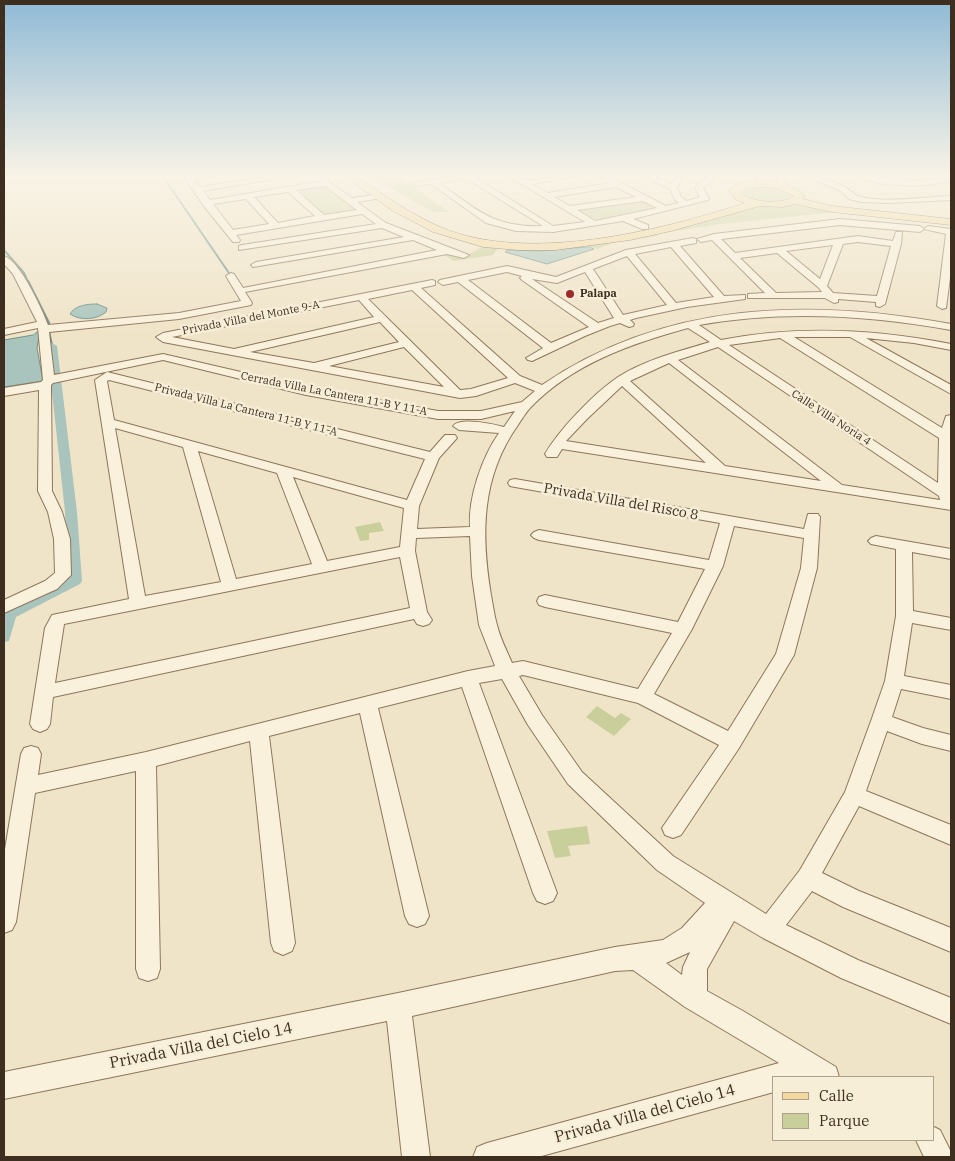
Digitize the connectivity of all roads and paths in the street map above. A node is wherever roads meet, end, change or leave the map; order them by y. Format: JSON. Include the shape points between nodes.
{"nodes":[{"id":1,"x":226,"y":228,"type":"edge"},
{"id":2,"x":261,"y":228,"type":"edge"},
{"id":3,"x":373,"y":228,"type":"edge"},
{"id":4,"x":390,"y":228,"type":"edge"},
{"id":5,"x":436,"y":228,"type":"edge"},
{"id":6,"x":456,"y":228,"type":"edge"},
{"id":7,"x":524,"y":228,"type":"edge"},
{"id":8,"x":558,"y":228,"type":"edge"},
{"id":9,"x":640,"y":228,"type":"edge"},
{"id":10,"x":665,"y":228,"type":"edge"},
{"id":11,"x":788,"y":228,"type":"edge"},
{"id":12,"x":900,"y":228,"type":"edge"},
{"id":13,"x":914,"y":228,"type":"edge"},
{"id":14,"x":553,"y":229,"type":"joint"},
{"id":15,"x":951,"y":232,"type":"edge"},
{"id":16,"x":230,"y":233,"type":"junction"},
{"id":17,"x":714,"y":237,"type":"junction"},
{"id":18,"x":412,"y":238,"type":"junction"},
{"id":19,"x":839,"y":242,"type":"junction"},
{"id":20,"x":672,"y":244,"type":"junction"},
{"id":21,"x":896,"y":244,"type":"junction"},
{"id":22,"x":446,"y":251,"type":"junction"},
{"id":23,"x":780,"y":251,"type":"junction"},
{"id":24,"x":629,"y":252,"type":"junction"},
{"id":25,"x":464,"y":255,"type":"dead end"},
{"id":26,"x":734,"y":256,"type":"junction"},
{"id":27,"x":4,"y":259,"type":"edge"},
{"id":28,"x":256,"y":266,"type":"junction"},
{"id":29,"x":587,"y":268,"type":"junction"},
{"id":30,"x":515,"y":271,"type":"junction"},
{"id":31,"x":231,"y":276,"type":"dead end"},
{"id":32,"x":460,"y":278,"type":"junction"},
{"id":33,"x":432,"y":282,"type":"dead end"},
{"id":34,"x":443,"y":282,"type":"dead end"},
{"id":35,"x":413,"y":286,"type":"junction"},
{"id":36,"x":247,"y":289,"type":"dead end"},
{"id":37,"x":826,"y":292,"type":"junction"},
{"id":38,"x":773,"y":295,"type":"junction"},
{"id":39,"x":752,"y":296,"type":"dead end"},
{"id":40,"x":361,"y":297,"type":"junction"},
{"id":41,"x":741,"y":297,"type":"dead end"},
{"id":42,"x":721,"y":299,"type":"junction"},
{"id":43,"x":673,"y":306,"type":"junction"},
{"id":44,"x":942,"y":306,"type":"edge"},
{"id":45,"x":835,"y":310,"type":"junction"},
{"id":46,"x":382,"y":318,"type":"junction"},
{"id":47,"x":625,"y":319,"type":"junction"},
{"id":48,"x":697,"y":325,"type":"junction"},
{"id":49,"x":43,"y":327,"type":"junction"},
{"id":50,"x":596,"y":327,"type":"junction"},
{"id":51,"x":951,"y":327,"type":"edge"},
{"id":52,"x":4,"y":332,"type":"edge"},
{"id":53,"x":649,"y":332,"type":"junction"},
{"id":54,"x":782,"y":334,"type":"junction"},
{"id":55,"x":850,"y":334,"type":"junction"},
{"id":56,"x":720,"y":342,"type":"junction"},
{"id":57,"x":407,"y":343,"type":"junction"},
{"id":58,"x":951,"y":347,"type":"edge"},
{"id":59,"x":550,"y":348,"type":"junction"},
{"id":60,"x":232,"y":352,"type":"junction"},
{"id":61,"x":532,"y":358,"type":"dead end"},
{"id":62,"x":669,"y":358,"type":"junction"},
{"id":63,"x":311,"y":368,"type":"junction"},
{"id":64,"x":622,"y":380,"type":"junction"},
{"id":65,"x":510,"y":382,"type":"junction"},
{"id":66,"x":47,"y":383,"type":"junction"},
{"id":67,"x":271,"y":387,"type":"junction"},
{"id":68,"x":951,"y":390,"type":"edge"},
{"id":69,"x":4,"y":392,"type":"edge"},
{"id":70,"x":456,"y":393,"type":"junction"},
{"id":71,"x":533,"y":394,"type":"junction"},
{"id":72,"x":951,"y":419,"type":"edge"},
{"id":73,"x":107,"y":422,"type":"junction"},
{"id":74,"x":506,"y":431,"type":"junction"},
{"id":75,"x":946,"y":436,"type":"junction"},
{"id":76,"x":450,"y":438,"type":"dead end"},
{"id":77,"x":189,"y":444,"type":"junction"},
{"id":78,"x":433,"y":457,"type":"junction"},
{"id":79,"x":721,"y":470,"type":"junction"},
{"id":80,"x":283,"y":471,"type":"junction"},
{"id":81,"x":515,"y":483,"type":"dead end"},
{"id":82,"x":837,"y":487,"type":"junction"},
{"id":83,"x":949,"y":503,"type":"edge"},
{"id":84,"x":412,"y":506,"type":"junction"},
{"id":85,"x":813,"y":517,"type":"dead end"},
{"id":86,"x":728,"y":520,"type":"junction"},
{"id":87,"x":478,"y":526,"type":"junction"},
{"id":88,"x":410,"y":529,"type":"junction"},
{"id":89,"x":539,"y":535,"type":"dead end"},
{"id":90,"x":812,"y":535,"type":"junction"},
{"id":91,"x":876,"y":541,"type":"dead end"},
{"id":92,"x":904,"y":546,"type":"junction"},
{"id":93,"x":408,"y":551,"type":"junction"},
{"id":94,"x":951,"y":554,"type":"edge"},
{"id":95,"x":715,"y":566,"type":"junction"},
{"id":96,"x":321,"y":567,"type":"junction"},
{"id":97,"x":230,"y":585,"type":"junction"},
{"id":98,"x":544,"y":601,"type":"dead end"},
{"id":99,"x":138,"y":603,"type":"junction"},
{"id":100,"x":4,"y":607,"type":"edge"},
{"id":101,"x":905,"y":616,"type":"junction"},
{"id":102,"x":951,"y":624,"type":"edge"},
{"id":103,"x":683,"y":629,"type":"junction"},
{"id":104,"x":506,"y":671,"type":"junction"},
{"id":105,"x":468,"y":678,"type":"junction"},
{"id":106,"x":894,"y":681,"type":"junction"},
{"id":107,"x":46,"y":692,"type":"junction"},
{"id":108,"x":951,"y":692,"type":"edge"},
{"id":109,"x":643,"y":697,"type":"junction"},
{"id":110,"x":368,"y":705,"type":"junction"},
{"id":111,"x":881,"y":721,"type":"junction"},
{"id":112,"x":40,"y":724,"type":"dead end"},
{"id":113,"x":259,"y":731,"type":"junction"},
{"id":114,"x":732,"y":742,"type":"junction"},
{"id":115,"x":951,"y":743,"type":"edge"},
{"id":116,"x":31,"y":754,"type":"dead end"},
{"id":117,"x":146,"y":760,"type":"junction"},
{"id":118,"x":26,"y":786,"type":"junction"},
{"id":119,"x":854,"y":795,"type":"junction"},
{"id":120,"x":673,"y":828,"type":"dead end"},
{"id":121,"x":951,"y":835,"type":"edge"},
{"id":122,"x":808,"y":877,"type":"junction"},
{"id":123,"x":545,"y":893,"type":"dead end"},
{"id":124,"x":726,"y":902,"type":"junction"},
{"id":125,"x":417,"y":916,"type":"dead end"},
{"id":126,"x":4,"y":922,"type":"edge"},
{"id":127,"x":710,"y":925,"type":"junction"},
{"id":128,"x":774,"y":925,"type":"junction"},
{"id":129,"x":951,"y":940,"type":"edge"},
{"id":130,"x":284,"y":944,"type":"dead end"},
{"id":131,"x":636,"y":957,"type":"junction"},
{"id":132,"x":148,"y":969,"type":"dead end"},
{"id":133,"x":694,"y":998,"type":"junction"},
{"id":134,"x":398,"y":1006,"type":"junction"},
{"id":135,"x":951,"y":1011,"type":"edge"},
{"id":136,"x":818,"y":1073,"type":"edge"},
{"id":137,"x":792,"y":1076,"type":"edge"},
{"id":138,"x":772,"y":1079,"type":"edge"},
{"id":139,"x":4,"y":1086,"type":"edge"},
{"id":140,"x":931,"y":1141,"type":"edge"},
{"id":141,"x":416,"y":1157,"type":"edge"},
{"id":142,"x":487,"y":1157,"type":"edge"},
{"id":143,"x":939,"y":1157,"type":"edge"}],
"edges":[{"from":1,"to":16,"type":"street"},
{"from":2,"to":16,"type":"street"},
{"from":3,"to":28,"type":"street"},
{"from":4,"to":18,"type":"street"},
{"from":5,"to":10,"type":"main road","via":[[480,242],[510,246],[598,241]]},
{"from":6,"to":9,"type":"main road","via":[[481,236],[525,241],[571,240]]},
{"from":7,"to":14,"type":"street"},
{"from":8,"to":14,"type":"street"},
{"from":11,"to":17,"type":"street"},
{"from":12,"to":21,"type":"street"},
{"from":13,"to":15,"type":"street"},
{"from":15,"to":44,"type":"street"},
{"from":16,"to":28,"type":"street"},
{"from":17,"to":20,"type":"street"},
{"from":17,"to":26,"type":"street"},
{"from":18,"to":22,"type":"street"},
{"from":18,"to":28,"type":"street"},
{"from":19,"to":21,"type":"street","via":[[858,239]]},
{"from":19,"to":23,"type":"street"},
{"from":19,"to":37,"type":"street"},
{"from":20,"to":24,"type":"street"},
{"from":20,"to":42,"type":"street"},
{"from":21,"to":37,"type":"street","via":[[881,302]]},
{"from":22,"to":25,"type":"street"},
{"from":22,"to":28,"type":"street"},
{"from":23,"to":26,"type":"street"},
{"from":23,"to":37,"type":"street"},
{"from":24,"to":29,"type":"street"},
{"from":24,"to":43,"type":"street"},
{"from":26,"to":38,"type":"street"},
{"from":27,"to":49,"type":"street","via":[[17,273]]},
{"from":28,"to":36,"type":"street"},
{"from":29,"to":30,"type":"street","via":[[552,280]]},
{"from":29,"to":47,"type":"street"},
{"from":30,"to":32,"type":"street","via":[[505,269]]},
{"from":30,"to":50,"type":"street"},
{"from":31,"to":49,"type":"street","via":[[247,303],[179,316]]},
{"from":32,"to":34,"type":"street"},
{"from":32,"to":59,"type":"street"},
{"from":33,"to":35,"type":"street","name":"Privada Villa del Monte 9-A"},
{"from":35,"to":40,"type":"street","name":"Privada Villa del Monte 9-A"},
{"from":35,"to":65,"type":"street"},
{"from":37,"to":38,"type":"street"},
{"from":37,"to":45,"type":"street"},
{"from":38,"to":39,"type":"street"},
{"from":40,"to":46,"type":"street"},
{"from":40,"to":60,"type":"street","name":"Privada Villa del Monte 9-A","via":[[161,337]]},
{"from":41,"to":42,"type":"street"},
{"from":42,"to":43,"type":"street"},
{"from":43,"to":47,"type":"street"},
{"from":45,"to":48,"type":"street","via":[[773,313]]},
{"from":45,"to":51,"type":"street"},
{"from":46,"to":57,"type":"street"},
{"from":46,"to":60,"type":"street","name":"Privada Villa del Monte 9-A"},
{"from":47,"to":50,"type":"street"},
{"from":47,"to":53,"type":"street"},
{"from":48,"to":53,"type":"street"},
{"from":48,"to":56,"type":"street","name":"Calle Villa Noria 4"},
{"from":49,"to":52,"type":"street"},
{"from":49,"to":66,"type":"street"},
{"from":50,"to":59,"type":"street"},
{"from":53,"to":71,"type":"street","via":[[596,356]]},
{"from":54,"to":55,"type":"street"},
{"from":54,"to":56,"type":"street"},
{"from":54,"to":75,"type":"street"},
{"from":55,"to":58,"type":"street","via":[[886,336]]},
{"from":55,"to":68,"type":"street"},
{"from":56,"to":62,"type":"street"},
{"from":56,"to":83,"type":"street","name":"Calle Villa Noria 4"},
{"from":57,"to":63,"type":"street","name":"Privada Villa del Monte 9-A"},
{"from":57,"to":70,"type":"street"},
{"from":59,"to":61,"type":"street"},
{"from":60,"to":63,"type":"street","name":"Privada Villa del Monte 9-A"},
{"from":62,"to":64,"type":"street"},
{"from":62,"to":82,"type":"street"},
{"from":63,"to":70,"type":"street","name":"Privada Villa del Monte 9-A"},
{"from":64,"to":79,"type":"street"},
{"from":64,"to":79,"type":"street","via":[[584,414],[554,449]]},
{"from":65,"to":70,"type":"street","name":"Privada Villa del Monte 9-A","via":[[472,393]]},
{"from":65,"to":71,"type":"street"},
{"from":66,"to":67,"type":"street","name":"Cerrada Villa La Cantera 11-B Y 11-A","via":[[143,363]]},
{"from":66,"to":69,"type":"street","name":"Cerrada Villa La Cantera 11-B Y 11-A"},
{"from":66,"to":100,"type":"street","via":[[45,491],[62,539],[63,575],[51,585]]},
{"from":67,"to":71,"type":"street","name":"Cerrada Villa La Cantera 11-B Y 11-A","via":[[438,415],[482,415]]},
{"from":67,"to":74,"type":"street","name":"Cerrada Villa La Cantera 11-B Y 11-A","via":[[427,424]]},
{"from":71,"to":74,"type":"street"},
{"from":72,"to":75,"type":"street"},
{"from":73,"to":77,"type":"street"},
{"from":73,"to":78,"type":"street","name":"Privada Villa La Cantera 11-B Y 11-A","via":[[101,380],[107,376]]},
{"from":73,"to":99,"type":"street","name":"Privada Villa La Cantera 11-B Y 11-A"},
{"from":74,"to":87,"type":"street","via":[[484,479]]},
{"from":75,"to":83,"type":"street"},
{"from":76,"to":78,"type":"street"},
{"from":77,"to":80,"type":"street"},
{"from":77,"to":97,"type":"street"},
{"from":78,"to":84,"type":"street"},
{"from":79,"to":82,"type":"street"},
{"from":80,"to":84,"type":"street"},
{"from":80,"to":96,"type":"street"},
{"from":81,"to":86,"type":"street","name":"Privada Villa del Risco 8"},
{"from":82,"to":83,"type":"street"},
{"from":84,"to":88,"type":"street"},
{"from":85,"to":90,"type":"street"},
{"from":86,"to":90,"type":"street","name":"Privada Villa del Risco 8"},
{"from":86,"to":95,"type":"street"},
{"from":87,"to":88,"type":"street"},
{"from":87,"to":104,"type":"street","via":[[480,576],[488,625]]},
{"from":88,"to":93,"type":"street"},
{"from":89,"to":95,"type":"street"},
{"from":90,"to":114,"type":"street","via":[[809,568],[785,656]]},
{"from":91,"to":92,"type":"street"},
{"from":92,"to":94,"type":"street"},
{"from":92,"to":101,"type":"street"},
{"from":93,"to":96,"type":"street"},
{"from":93,"to":107,"type":"street","via":[[422,617]]},
{"from":95,"to":103,"type":"street"},
{"from":96,"to":97,"type":"street"},
{"from":97,"to":99,"type":"street"},
{"from":98,"to":103,"type":"street"},
{"from":99,"to":107,"type":"street","via":[[58,619]]},
{"from":101,"to":102,"type":"street"},
{"from":101,"to":106,"type":"street"},
{"from":103,"to":109,"type":"street"},
{"from":104,"to":105,"type":"street"},
{"from":104,"to":109,"type":"street"},
{"from":104,"to":124,"type":"street","via":[[575,778],[665,863]]},
{"from":105,"to":110,"type":"street"},
{"from":105,"to":123,"type":"street"},
{"from":106,"to":108,"type":"street"},
{"from":106,"to":111,"type":"street"},
{"from":107,"to":112,"type":"street"},
{"from":109,"to":114,"type":"street"},
{"from":110,"to":113,"type":"street"},
{"from":110,"to":125,"type":"street"},
{"from":111,"to":115,"type":"street"},
{"from":111,"to":119,"type":"street"},
{"from":113,"to":117,"type":"street"},
{"from":113,"to":130,"type":"street"},
{"from":114,"to":120,"type":"street"},
{"from":116,"to":118,"type":"street"},
{"from":117,"to":118,"type":"street"},
{"from":117,"to":132,"type":"street"},
{"from":118,"to":126,"type":"street"},
{"from":119,"to":121,"type":"street"},
{"from":119,"to":122,"type":"street"},
{"from":122,"to":128,"type":"street"},
{"from":122,"to":129,"type":"street","via":[[850,899]]},
{"from":124,"to":127,"type":"street"},
{"from":124,"to":128,"type":"street"},
{"from":127,"to":131,"type":"street","name":"Privada Villa del Cielo 14","via":[[668,950]]},
{"from":127,"to":133,"type":"street","via":[[695,967]]},
{"from":128,"to":135,"type":"street","via":[[850,970]]},
{"from":131,"to":133,"type":"street","name":"Privada Villa del Cielo 14"},
{"from":131,"to":134,"type":"street","name":"Privada Villa del Cielo 14"},
{"from":133,"to":136,"type":"street","name":"Privada Villa del Cielo 14"},
{"from":134,"to":139,"type":"street","name":"Privada Villa del Cielo 14"},
{"from":134,"to":141,"type":"street"},
{"from":136,"to":137,"type":"street","name":"Privada Villa del Cielo 14"},
{"from":138,"to":142,"type":"street","name":"Privada Villa del Cielo 14"},
{"from":140,"to":143,"type":"street"}]}
